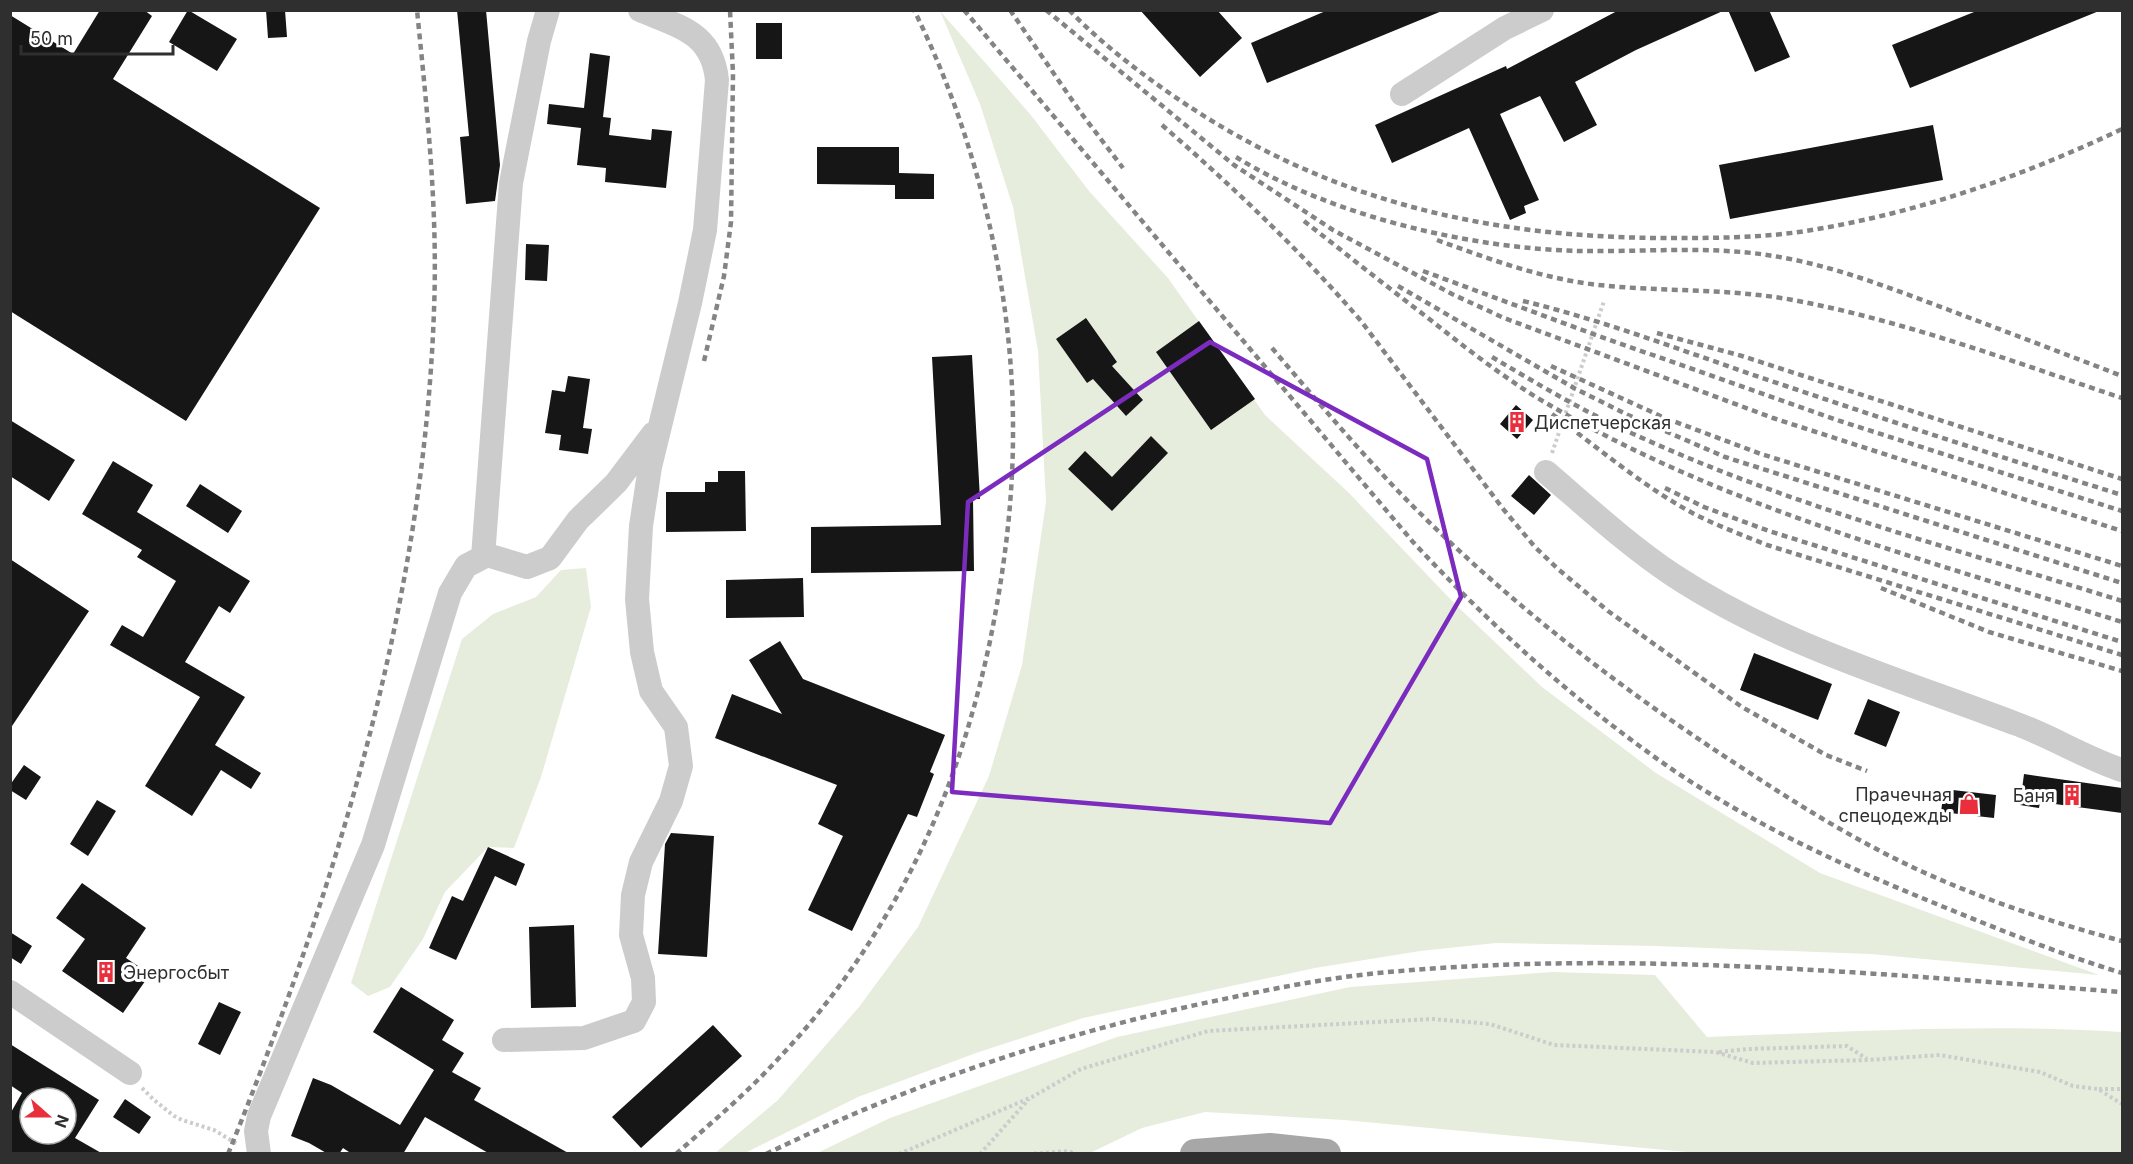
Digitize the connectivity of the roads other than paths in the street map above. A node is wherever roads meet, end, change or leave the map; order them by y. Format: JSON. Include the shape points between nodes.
{"nodes":[{"id":1,"x":548,"y":10,"type":"edge"},
{"id":2,"x":640,"y":10,"type":"edge"},
{"id":3,"x":1542,"y":10,"type":"edge"},
{"id":4,"x":1402,"y":94,"type":"dead end"},
{"id":5,"x":659,"y":426,"type":"junction"},
{"id":6,"x":1546,"y":472,"type":"road end"},
{"id":7,"x":483,"y":557,"type":"junction"},
{"id":8,"x":2122,"y":770,"type":"edge"},
{"id":9,"x":10,"y":992,"type":"edge"},
{"id":10,"x":504,"y":1040,"type":"dead end"},
{"id":11,"x":130,"y":1073,"type":"road end"},
{"id":12,"x":250,"y":1150,"type":"edge"},
{"id":13,"x":1195,"y":1154,"type":"edge"},
{"id":14,"x":1326,"y":1154,"type":"edge"}],
"edges":[{"from":1,"to":7,"type":"street","via":[[511,183]]},
{"from":2,"to":5,"type":"street","via":[[703,42],[716,63],[717,80],[705,230]]},
{"from":3,"to":4,"type":"street","via":[[1505,28]]},
{"from":5,"to":7,"type":"street","via":[[616,483],[578,520],[550,558],[527,567],[488,555]]},
{"from":5,"to":10,"type":"street","via":[[641,526],[637,599],[646,674],[651,691],[676,727],[681,766],[671,801],[641,862],[633,895],[631,935],[643,978],[644,1002],[634,1021],[584,1038]]},
{"from":6,"to":8,"type":"street","via":[[1643,554],[1707,596],[1822,652],[2015,723]]},
{"from":7,"to":12,"type":"street","via":[[466,566],[450,593],[373,845],[259,1116]]},
{"from":9,"to":11,"type":"street"},
{"from":13,"to":14,"type":"main road","via":[[1270,1148]]}]}
